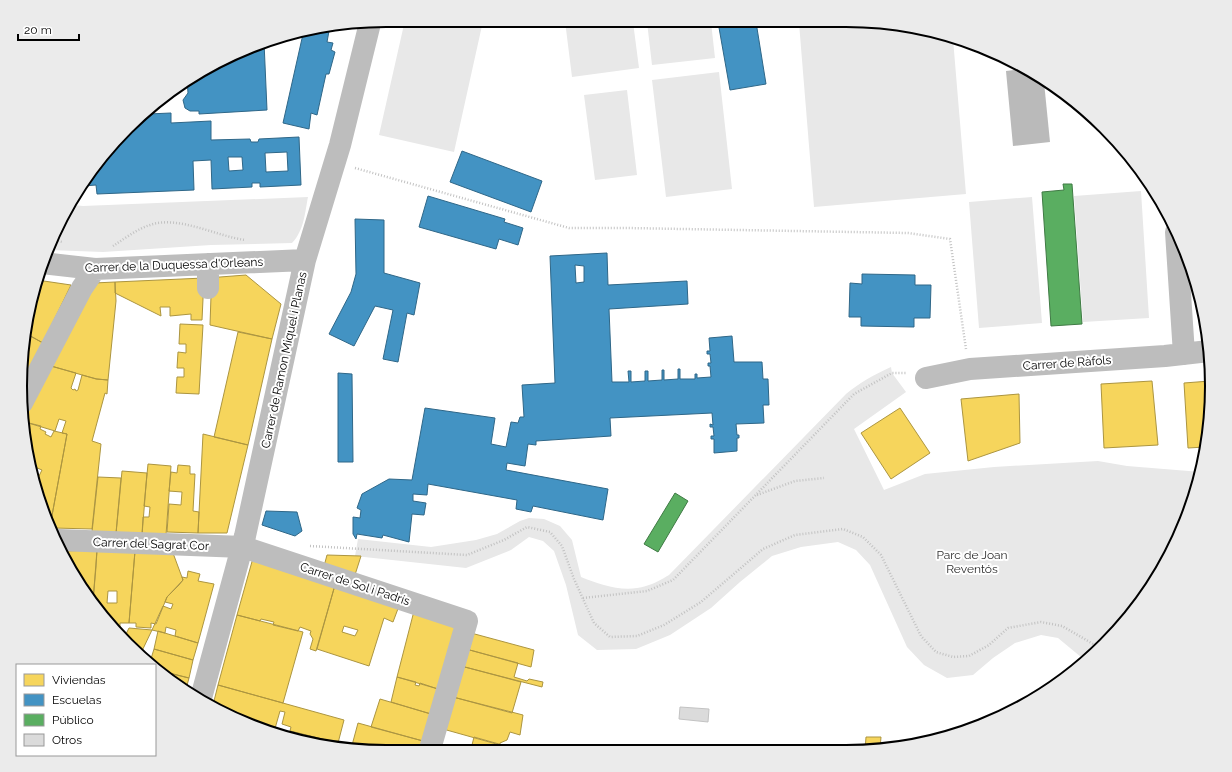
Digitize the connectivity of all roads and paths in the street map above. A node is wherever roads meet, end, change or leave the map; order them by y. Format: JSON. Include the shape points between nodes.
{"nodes":[{"id":1,"x":369,"y":28,"type":"edge"},
{"id":2,"x":335,"y":162,"type":"junction"},
{"id":3,"x":247,"y":240,"type":"dead end"},
{"id":4,"x":58,"y":241,"type":"edge"},
{"id":5,"x":64,"y":243,"type":"dead end"},
{"id":6,"x":107,"y":247,"type":"dead end"},
{"id":7,"x":1177,"y":247,"type":"edge"},
{"id":8,"x":305,"y":260,"type":"junction"},
{"id":9,"x":49,"y":264,"type":"edge"},
{"id":10,"x":208,"y":264,"type":"junction"},
{"id":11,"x":95,"y":269,"type":"junction"},
{"id":12,"x":208,"y":288,"type":"dead end"},
{"id":13,"x":1203,"y":352,"type":"edge"},
{"id":14,"x":1184,"y":354,"type":"junction"},
{"id":15,"x":970,"y":369,"type":"junction"},
{"id":16,"x":917,"y":376,"type":"joint"},
{"id":17,"x":27,"y":393,"type":"edge"},
{"id":18,"x":824,"y":478,"type":"dead end"},
{"id":19,"x":756,"y":495,"type":"junction"},
{"id":20,"x":62,"y":540,"type":"edge"},
{"id":21,"x":243,"y":548,"type":"junction"},
{"id":22,"x":356,"y":549,"type":"dead end"},
{"id":23,"x":583,"y":598,"type":"junction"},
{"id":24,"x":1095,"y":645,"type":"edge"},
{"id":25,"x":203,"y":695,"type":"edge"},
{"id":26,"x":431,"y":745,"type":"edge"}],
"edges":[{"from":1,"to":2,"type":"street","name":"Carrer de Ramon Miquel i Planas"},
{"from":2,"to":8,"type":"street","name":"Carrer de Ramon Miquel i Planas"},
{"from":2,"to":15,"type":"path","via":[[569,228],[908,233],[950,239]]},
{"from":3,"to":6,"type":"path","via":[[166,222],[144,227]]},
{"from":4,"to":5,"type":"path"},
{"from":7,"to":14,"type":"street"},
{"from":8,"to":10,"type":"street","name":"Carrer de la Duquessa d'Orleans"},
{"from":8,"to":21,"type":"street","name":"Carrer de Ramon Miquel i Planas"},
{"from":9,"to":11,"type":"street","name":"Carrer de la Duquessa d'Orleans"},
{"from":10,"to":11,"type":"street","name":"Carrer de la Duquessa d'Orleans"},
{"from":10,"to":12,"type":"street"},
{"from":11,"to":17,"type":"street","via":[[82,288]]},
{"from":13,"to":14,"type":"street","name":"Carrer de Ràfols"},
{"from":14,"to":15,"type":"street","name":"Carrer de Ràfols"},
{"from":15,"to":16,"type":"street","name":"Carrer de Ràfols"},
{"from":16,"to":19,"type":"path","via":[[892,373],[854,394]]},
{"from":18,"to":19,"type":"path","via":[[795,481]]},
{"from":19,"to":23,"type":"path","via":[[673,580],[647,591]]},
{"from":20,"to":21,"type":"street","name":"Carrer del Sagrat Cor"},
{"from":21,"to":25,"type":"street","name":"Carrer de Ramon Miquel i Planas"},
{"from":21,"to":26,"type":"street","name":"Carrer de Sol i Padrís","via":[[467,621]]},
{"from":22,"to":23,"type":"path","via":[[467,555],[504,540],[527,526],[550,532],[562,546]]},
{"from":23,"to":24,"type":"path","via":[[594,623],[610,637],[637,636],[664,624],[701,602],[763,549],[795,535],[843,528],[862,537],[881,555],[921,636],[936,652],[954,657],[969,656],[989,645],[1008,628],[1041,622],[1062,626]]}]}
